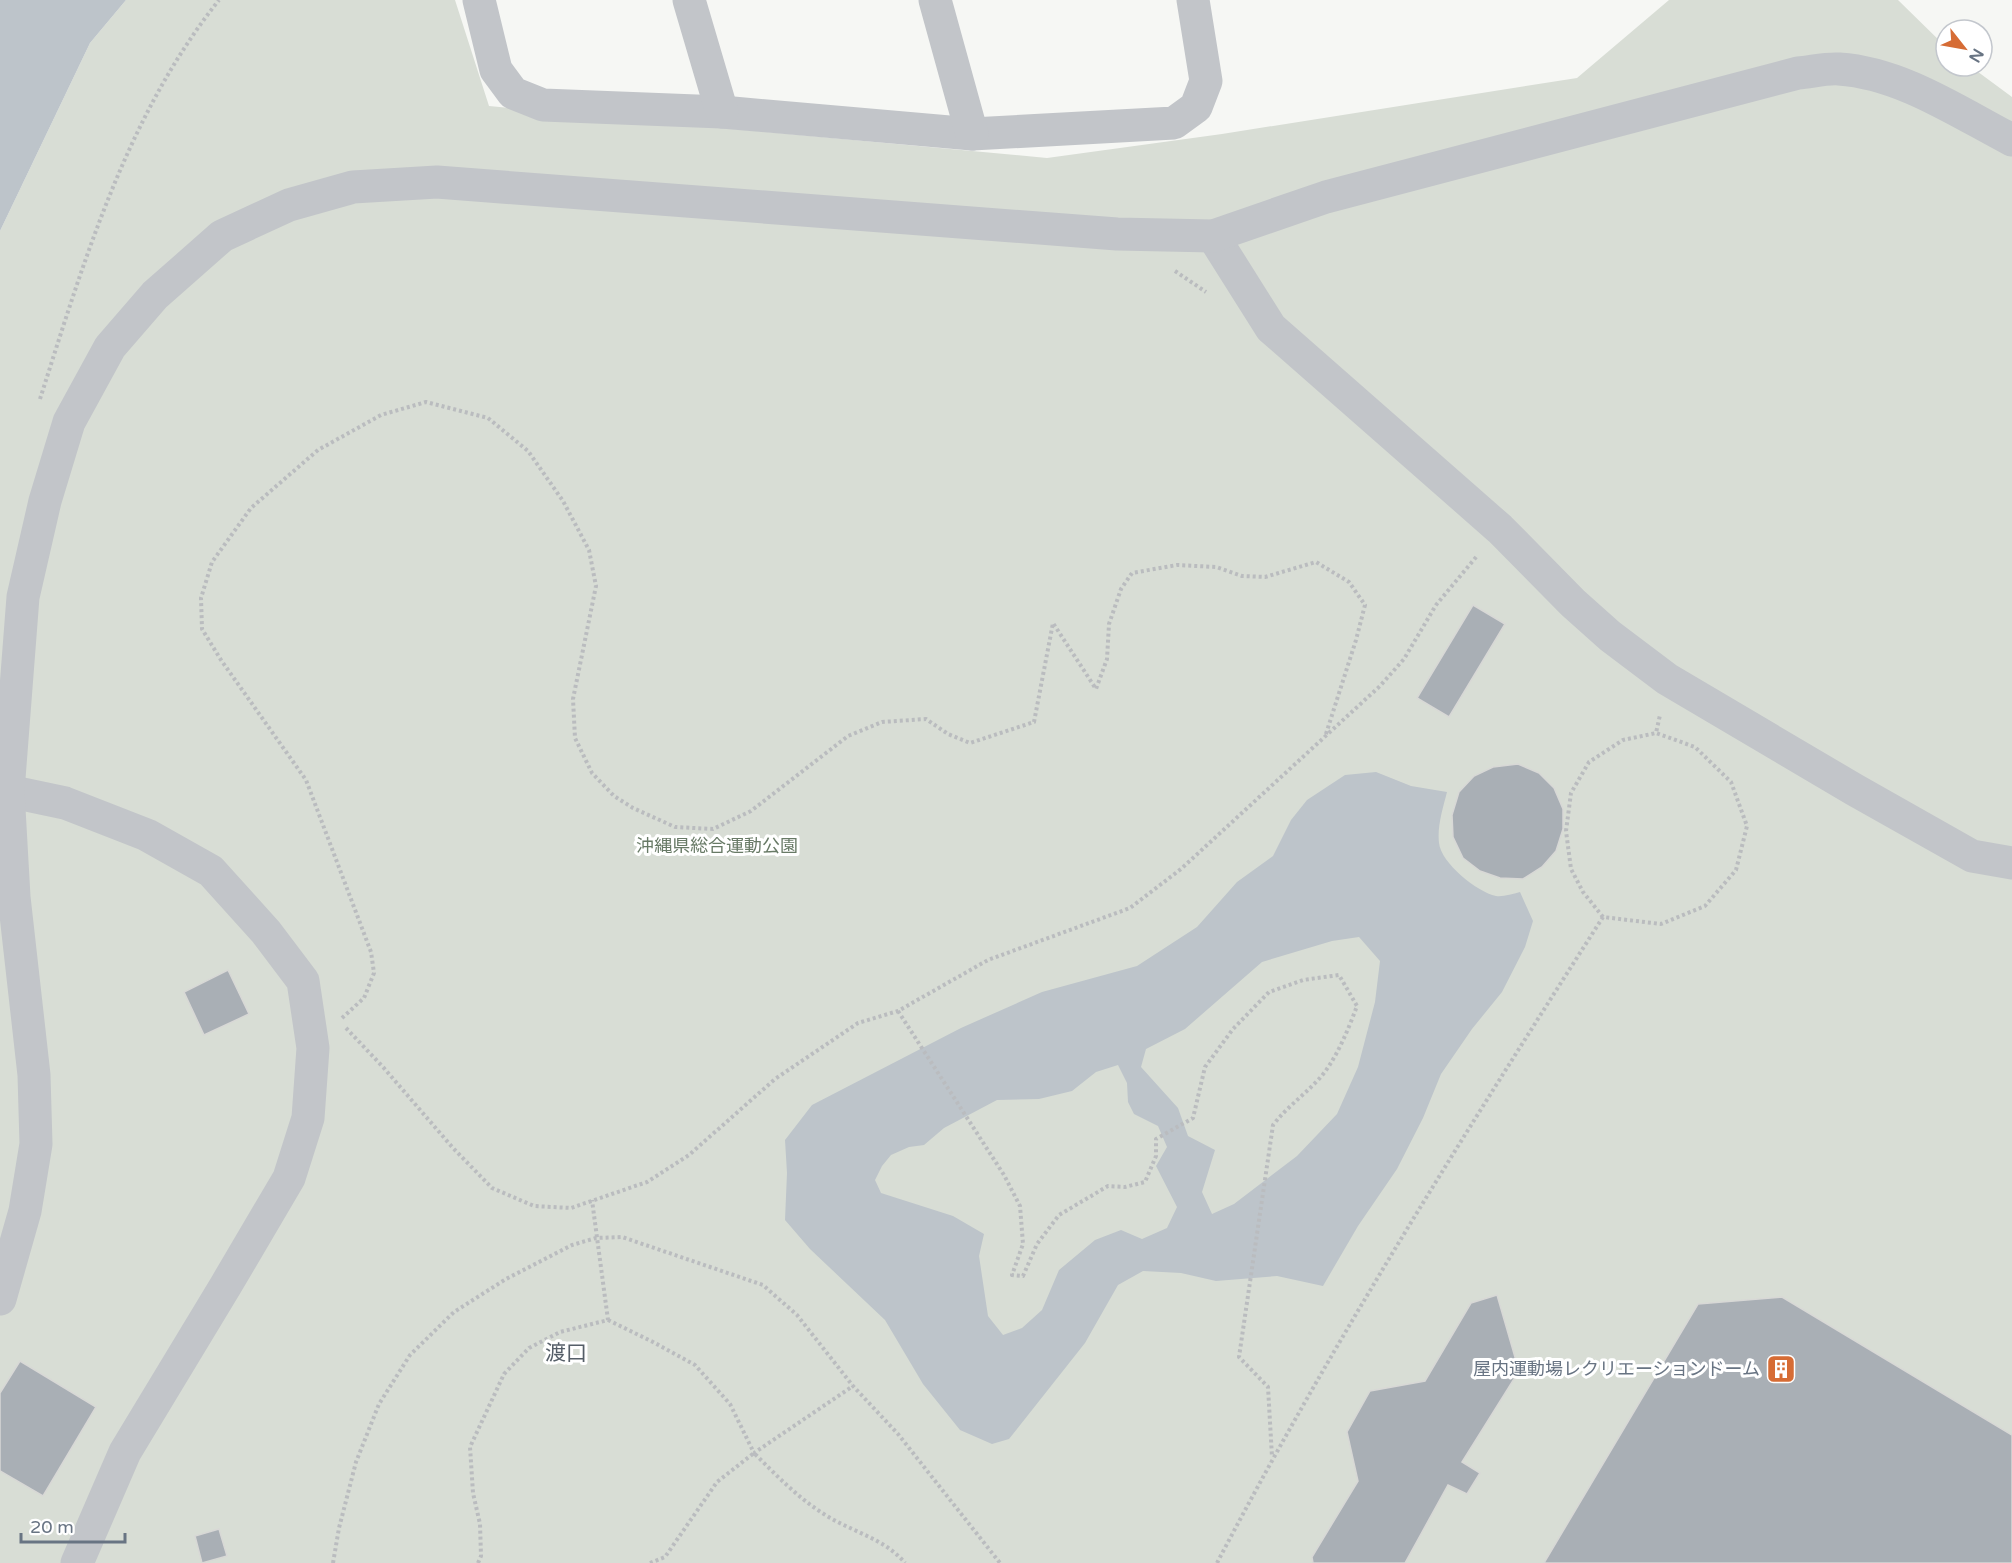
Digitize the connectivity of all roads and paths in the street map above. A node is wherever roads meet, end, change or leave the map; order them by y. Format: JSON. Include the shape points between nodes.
{"nodes":[{"id":1,"x":219,"y":0,"type":"edge"},
{"id":2,"x":479,"y":0,"type":"edge"},
{"id":3,"x":689,"y":0,"type":"edge"},
{"id":4,"x":935,"y":0,"type":"edge"},
{"id":5,"x":1199,"y":2,"type":"edge"},
{"id":6,"x":722,"y":112,"type":"junction"},
{"id":7,"x":972,"y":134,"type":"junction"},
{"id":8,"x":2012,"y":140,"type":"edge"},
{"id":9,"x":1213,"y":236,"type":"junction"},
{"id":10,"x":1173,"y":270,"type":"dead end"},
{"id":11,"x":1215,"y":298,"type":"dead end"},
{"id":12,"x":38,"y":405,"type":"dead end"},
{"id":13,"x":1500,"y":530,"type":"junction"},
{"id":14,"x":1667,"y":679,"type":"junction"},
{"id":15,"x":1656,"y":733,"type":"junction"},
{"id":16,"x":1325,"y":737,"type":"junction"},
{"id":17,"x":8,"y":791,"type":"junction"},
{"id":18,"x":2012,"y":863,"type":"edge"},
{"id":19,"x":1603,"y":917,"type":"junction"},
{"id":20,"x":898,"y":1011,"type":"junction"},
{"id":21,"x":592,"y":1200,"type":"junction"},
{"id":22,"x":596,"y":1238,"type":"junction"},
{"id":23,"x":0,"y":1299,"type":"edge"},
{"id":24,"x":608,"y":1320,"type":"junction"},
{"id":25,"x":853,"y":1386,"type":"junction"},
{"id":26,"x":754,"y":1453,"type":"junction"},
{"id":27,"x":1272,"y":1457,"type":"junction"},
{"id":28,"x":995,"y":1557,"type":"junction"},
{"id":29,"x":77,"y":1563,"type":"edge"},
{"id":30,"x":333,"y":1563,"type":"edge"},
{"id":31,"x":478,"y":1563,"type":"edge"},
{"id":32,"x":650,"y":1563,"type":"edge"},
{"id":33,"x":905,"y":1563,"type":"edge"},
{"id":34,"x":990,"y":1563,"type":"edge"},
{"id":35,"x":999,"y":1563,"type":"edge"},
{"id":36,"x":1216,"y":1563,"type":"edge"}],
"edges":[{"from":1,"to":12,"type":"path","via":[[161,86],[127,155],[88,249]]},
{"from":2,"to":6,"type":"street","via":[[496,70],[513,93],[543,105]]},
{"from":3,"to":6,"type":"street"},
{"from":4,"to":7,"type":"street"},
{"from":5,"to":7,"type":"street","via":[[1206,81],[1196,107],[1174,123]]},
{"from":6,"to":7,"type":"street"},
{"from":8,"to":9,"type":"street","via":[[1916,90],[1874,75],[1838,69],[1798,73],[1326,197]]},
{"from":9,"to":13,"type":"street","via":[[1271,328]]},
{"from":9,"to":17,"type":"street","via":[[1117,234],[437,182],[353,187],[279,209],[222,236],[155,295],[110,347],[69,422],[45,501],[23,597]]},
{"from":10,"to":11,"type":"path"},
{"from":13,"to":14,"type":"street","via":[[1573,603]]},
{"from":13,"to":16,"type":"path","via":[[1436,605],[1404,659]]},
{"from":14,"to":15,"type":"path"},
{"from":14,"to":18,"type":"street","via":[[1972,856]]},
{"from":15,"to":19,"type":"path","via":[[1623,740],[1589,762],[1571,793],[1566,831],[1571,869]]},
{"from":15,"to":19,"type":"path","via":[[1695,747],[1731,782],[1747,826],[1736,870],[1705,906],[1661,924]]},
{"from":16,"to":20,"type":"path","via":[[1181,869],[1130,908],[988,960]]},
{"from":16,"to":21,"type":"path","via":[[1365,605],[1349,582],[1316,562],[1264,577],[1242,576],[1216,567],[1177,565],[1132,573],[1121,589],[1109,624],[1107,659],[1096,689],[1053,623],[1034,722],[970,743],[926,719],[882,722],[848,736],[751,811],[713,829],[675,827],[614,796],[592,773],[575,738],[573,699],[596,586],[589,550],[563,501],[528,451],[488,418],[426,402],[381,415],[318,450],[251,508],[212,562],[201,598],[202,629],[306,780],[371,952],[374,973],[364,998],[339,1021],[492,1188],[534,1206],[571,1208]]},
{"from":17,"to":23,"type":"street","via":[[14,897],[34,1075],[36,1144],[25,1211]]},
{"from":17,"to":29,"type":"street","via":[[65,803],[147,835],[212,871],[303,981],[314,1048],[308,1118],[289,1178],[125,1452]]},
{"from":19,"to":27,"type":"path","via":[[1508,1065]]},
{"from":20,"to":21,"type":"path","via":[[858,1023],[784,1073],[689,1155],[646,1182]]},
{"from":20,"to":27,"type":"path","via":[[1020,1206],[1023,1244],[1012,1275],[1023,1276],[1037,1244],[1059,1215],[1108,1186],[1145,1182],[1156,1156],[1156,1139],[1193,1118],[1205,1067],[1233,1029],[1269,992],[1303,980],[1340,975],[1357,1006],[1346,1036],[1318,1080],[1273,1125],[1239,1357],[1268,1387]]},
{"from":21,"to":22,"type":"path"},
{"from":22,"to":24,"type":"path"},
{"from":22,"to":25,"type":"path","via":[[622,1237],[763,1285],[797,1315]]},
{"from":22,"to":30,"type":"path","via":[[572,1245],[506,1279],[454,1312],[410,1355],[379,1404],[356,1462]]},
{"from":24,"to":26,"type":"path","via":[[695,1365],[730,1404]]},
{"from":24,"to":31,"type":"path","via":[[560,1332],[529,1348],[504,1374],[470,1447],[480,1524]]},
{"from":25,"to":26,"type":"path"},
{"from":25,"to":28,"type":"path","via":[[898,1434]]},
{"from":26,"to":32,"type":"path","via":[[717,1482],[665,1557]]},
{"from":26,"to":33,"type":"path","via":[[800,1498],[889,1549]]},
{"from":27,"to":36,"type":"path"},
{"from":28,"to":34,"type":"path"},
{"from":28,"to":35,"type":"path"}]}
